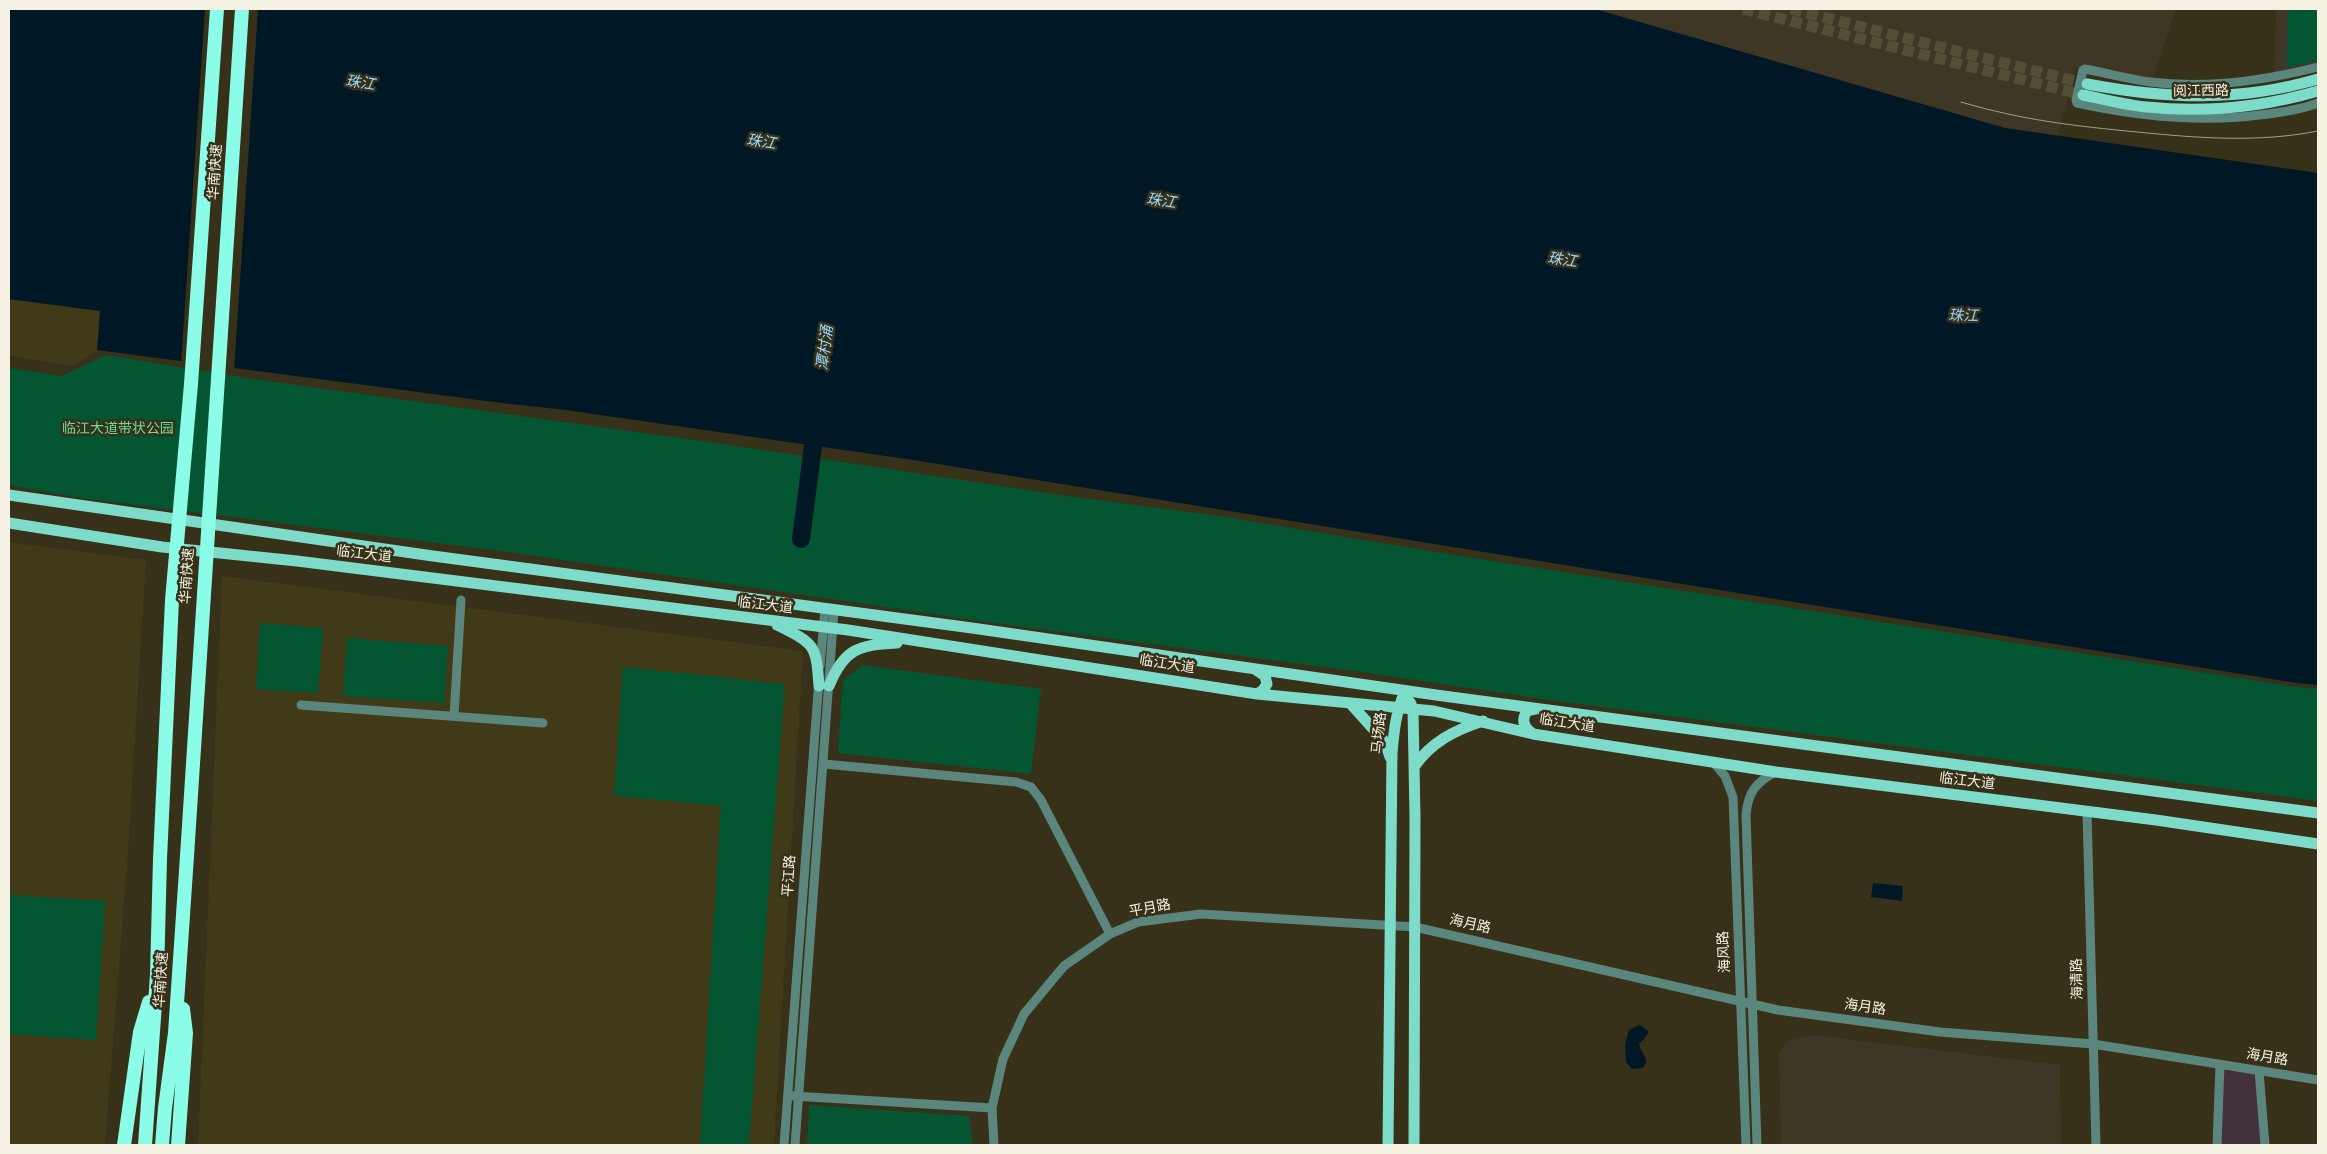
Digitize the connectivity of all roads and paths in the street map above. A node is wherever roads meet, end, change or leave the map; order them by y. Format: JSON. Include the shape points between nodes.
{"nodes":[{"id":1,"x":216,"y":9,"type":"edge"},
{"id":2,"x":242,"y":9,"type":"edge"},
{"id":3,"x":2318,"y":67,"type":"edge"},
{"id":4,"x":2318,"y":79,"type":"edge"},
{"id":5,"x":2318,"y":91,"type":"edge"},
{"id":6,"x":2318,"y":103,"type":"edge"},
{"id":7,"x":9,"y":495,"type":"edge"},
{"id":8,"x":9,"y":523,"type":"edge"},
{"id":9,"x":461,"y":600,"type":"dead end"},
{"id":10,"x":829,"y":610,"type":"junction"},
{"id":11,"x":769,"y":621,"type":"junction"},
{"id":12,"x":828,"y":628,"type":"junction"},
{"id":13,"x":972,"y":628,"type":"junction"},
{"id":14,"x":920,"y":642,"type":"junction"},
{"id":15,"x":969,"y":650,"type":"junction"},
{"id":16,"x":1256,"y":670,"type":"junction"},
{"id":17,"x":824,"y":686,"type":"junction"},
{"id":18,"x":1406,"y":691,"type":"junction"},
{"id":19,"x":1256,"y":694,"type":"junction"},
{"id":20,"x":1350,"y":702,"type":"junction"},
{"id":21,"x":301,"y":705,"type":"dead end"},
{"id":22,"x":1397,"y":708,"type":"junction"},
{"id":23,"x":1413,"y":709,"type":"junction"},
{"id":24,"x":1538,"y":709,"type":"junction"},
{"id":25,"x":454,"y":716,"type":"junction"},
{"id":26,"x":1485,"y":721,"type":"junction"},
{"id":27,"x":543,"y":723,"type":"dead end"},
{"id":28,"x":1533,"y":734,"type":"junction"},
{"id":29,"x":1714,"y":763,"type":"junction"},
{"id":30,"x":824,"y":764,"type":"junction"},
{"id":31,"x":1392,"y":764,"type":"junction"},
{"id":32,"x":1414,"y":767,"type":"junction"},
{"id":33,"x":1776,"y":772,"type":"junction"},
{"id":34,"x":2087,"y":812,"type":"junction"},
{"id":35,"x":2318,"y":813,"type":"edge"},
{"id":36,"x":2318,"y":844,"type":"edge"},
{"id":37,"x":1391,"y":925,"type":"junction"},
{"id":38,"x":1415,"y":927,"type":"junction"},
{"id":39,"x":1110,"y":934,"type":"junction"},
{"id":40,"x":180,"y":967,"type":"junction"},
{"id":41,"x":157,"y":975,"type":"junction"},
{"id":42,"x":1741,"y":1002,"type":"junction"},
{"id":43,"x":1753,"y":1005,"type":"junction"},
{"id":44,"x":2093,"y":1044,"type":"junction"},
{"id":45,"x":2220,"y":1065,"type":"junction"},
{"id":46,"x":2259,"y":1071,"type":"junction"},
{"id":47,"x":2318,"y":1080,"type":"edge"},
{"id":48,"x":787,"y":1096,"type":"junction"},
{"id":49,"x":798,"y":1097,"type":"junction"},
{"id":50,"x":992,"y":1108,"type":"junction"},
{"id":51,"x":124,"y":1145,"type":"edge"},
{"id":52,"x":145,"y":1145,"type":"edge"},
{"id":53,"x":162,"y":1145,"type":"edge"},
{"id":54,"x":178,"y":1145,"type":"edge"},
{"id":55,"x":784,"y":1145,"type":"edge"},
{"id":56,"x":795,"y":1145,"type":"edge"},
{"id":57,"x":994,"y":1145,"type":"edge"},
{"id":58,"x":1388,"y":1145,"type":"edge"},
{"id":59,"x":1414,"y":1145,"type":"edge"},
{"id":60,"x":1746,"y":1145,"type":"edge"},
{"id":61,"x":1757,"y":1145,"type":"edge"},
{"id":62,"x":2096,"y":1145,"type":"edge"},
{"id":63,"x":2217,"y":1145,"type":"edge"},
{"id":64,"x":2265,"y":1145,"type":"edge"}],
"edges":[{"from":1,"to":41,"type":"highway","name":"华南快速","bridge":true,"via":[[192,374],[172,600]]},
{"from":2,"to":40,"type":"highway","name":"华南快速","bridge":true},
{"from":3,"to":6,"type":"street","via":[[2246,82],[2196,85],[2149,82],[2085,69],[2076,100],[2077,103],[2115,111],[2200,120],[2277,113]]},
{"from":4,"to":5,"type":"main road","name":"阅江西路","via":[[2248,94],[2196,97],[2085,89],[2146,107],[2198,110],[2249,106]]},
{"from":7,"to":10,"type":"main road","name":"临江大道"},
{"from":8,"to":11,"type":"main road","name":"临江大道","via":[[162,547],[307,562]]},
{"from":9,"to":25,"type":"street"},
{"from":10,"to":12,"type":"street","name":"平江路"},
{"from":10,"to":13,"type":"main road","name":"临江大道"},
{"from":11,"to":12,"type":"main road","name":"临江大道"},
{"from":11,"to":17,"type":"main road","via":[[811,646]]},
{"from":12,"to":14,"type":"main road","name":"临江大道"},
{"from":12,"to":17,"type":"street","name":"平江路"},
{"from":13,"to":15,"type":"main road","via":[[962,634]]},
{"from":13,"to":16,"type":"main road","name":"临江大道"},
{"from":14,"to":15,"type":"main road","name":"临江大道"},
{"from":14,"to":17,"type":"main road","via":[[863,646],[850,652]]},
{"from":15,"to":19,"type":"main road","name":"临江大道"},
{"from":16,"to":18,"type":"main road","name":"临江大道"},
{"from":16,"to":19,"type":"main road","via":[[1265,676],[1267,684]]},
{"from":17,"to":30,"type":"street","name":"平江路"},
{"from":17,"to":48,"type":"street","name":"平江路"},
{"from":18,"to":22,"type":"main road","name":"马场路"},
{"from":18,"to":23,"type":"main road"},
{"from":18,"to":24,"type":"main road","name":"临江大道"},
{"from":19,"to":20,"type":"main road","name":"临江大道"},
{"from":20,"to":22,"type":"main road","name":"临江大道"},
{"from":20,"to":31,"type":"main road","via":[[1385,742]]},
{"from":21,"to":25,"type":"street"},
{"from":22,"to":23,"type":"main road","name":"临江大道"},
{"from":22,"to":31,"type":"main road","name":"马场路"},
{"from":23,"to":26,"type":"main road","name":"临江大道"},
{"from":23,"to":32,"type":"main road"},
{"from":24,"to":28,"type":"main road","via":[[1527,711],[1523,717],[1527,730]]},
{"from":24,"to":35,"type":"main road","name":"临江大道"},
{"from":25,"to":27,"type":"street"},
{"from":26,"to":28,"type":"main road","name":"临江大道"},
{"from":26,"to":32,"type":"main road","via":[[1462,728],[1433,744]]},
{"from":28,"to":29,"type":"main road","name":"临江大道"},
{"from":29,"to":33,"type":"main road","name":"临江大道"},
{"from":29,"to":42,"type":"street","name":"海风路","via":[[1725,776],[1733,796]]},
{"from":30,"to":39,"type":"street","via":[[1016,782],[1031,787],[1041,800]]},
{"from":30,"to":49,"type":"street","name":"平江路"},
{"from":31,"to":32,"type":"main road","via":[[1404,756]]},
{"from":31,"to":37,"type":"main road","name":"马场路"},
{"from":32,"to":38,"type":"main road"},
{"from":33,"to":34,"type":"main road","name":"临江大道"},
{"from":33,"to":43,"type":"street","name":"海风路","via":[[1756,784],[1747,801],[1746,861]]},
{"from":34,"to":36,"type":"main road","name":"临江大道"},
{"from":34,"to":44,"type":"street","name":"海清路"},
{"from":37,"to":38,"type":"street","name":"平月路"},
{"from":37,"to":39,"type":"street","name":"平月路","via":[[1202,914],[1138,922]]},
{"from":37,"to":58,"type":"main road","name":"马场路"},
{"from":38,"to":42,"type":"street","name":"海月路"},
{"from":38,"to":59,"type":"main road"},
{"from":39,"to":50,"type":"street","name":"平月路","via":[[1064,966],[1024,1014],[1003,1059]]},
{"from":40,"to":53,"type":"highway","name":"华南快速"},
{"from":40,"to":54,"type":"highway","via":[[186,1033]]},
{"from":41,"to":51,"type":"highway","via":[[140,1032]]},
{"from":41,"to":52,"type":"highway","name":"华南快速"},
{"from":42,"to":43,"type":"street","name":"海月路"},
{"from":42,"to":60,"type":"street","name":"海风路"},
{"from":43,"to":44,"type":"street","name":"海月路","via":[[1940,1032]]},
{"from":43,"to":61,"type":"street","name":"海风路"},
{"from":44,"to":45,"type":"street","name":"海月路"},
{"from":44,"to":62,"type":"street","name":"海清路"},
{"from":45,"to":46,"type":"street","name":"海月路"},
{"from":45,"to":63,"type":"street"},
{"from":46,"to":47,"type":"street","name":"海月路"},
{"from":46,"to":64,"type":"street"},
{"from":48,"to":49,"type":"street"},
{"from":48,"to":55,"type":"street","name":"平江路"},
{"from":49,"to":50,"type":"street"},
{"from":49,"to":56,"type":"street","name":"平江路"},
{"from":50,"to":57,"type":"street","name":"平月路"}]}
